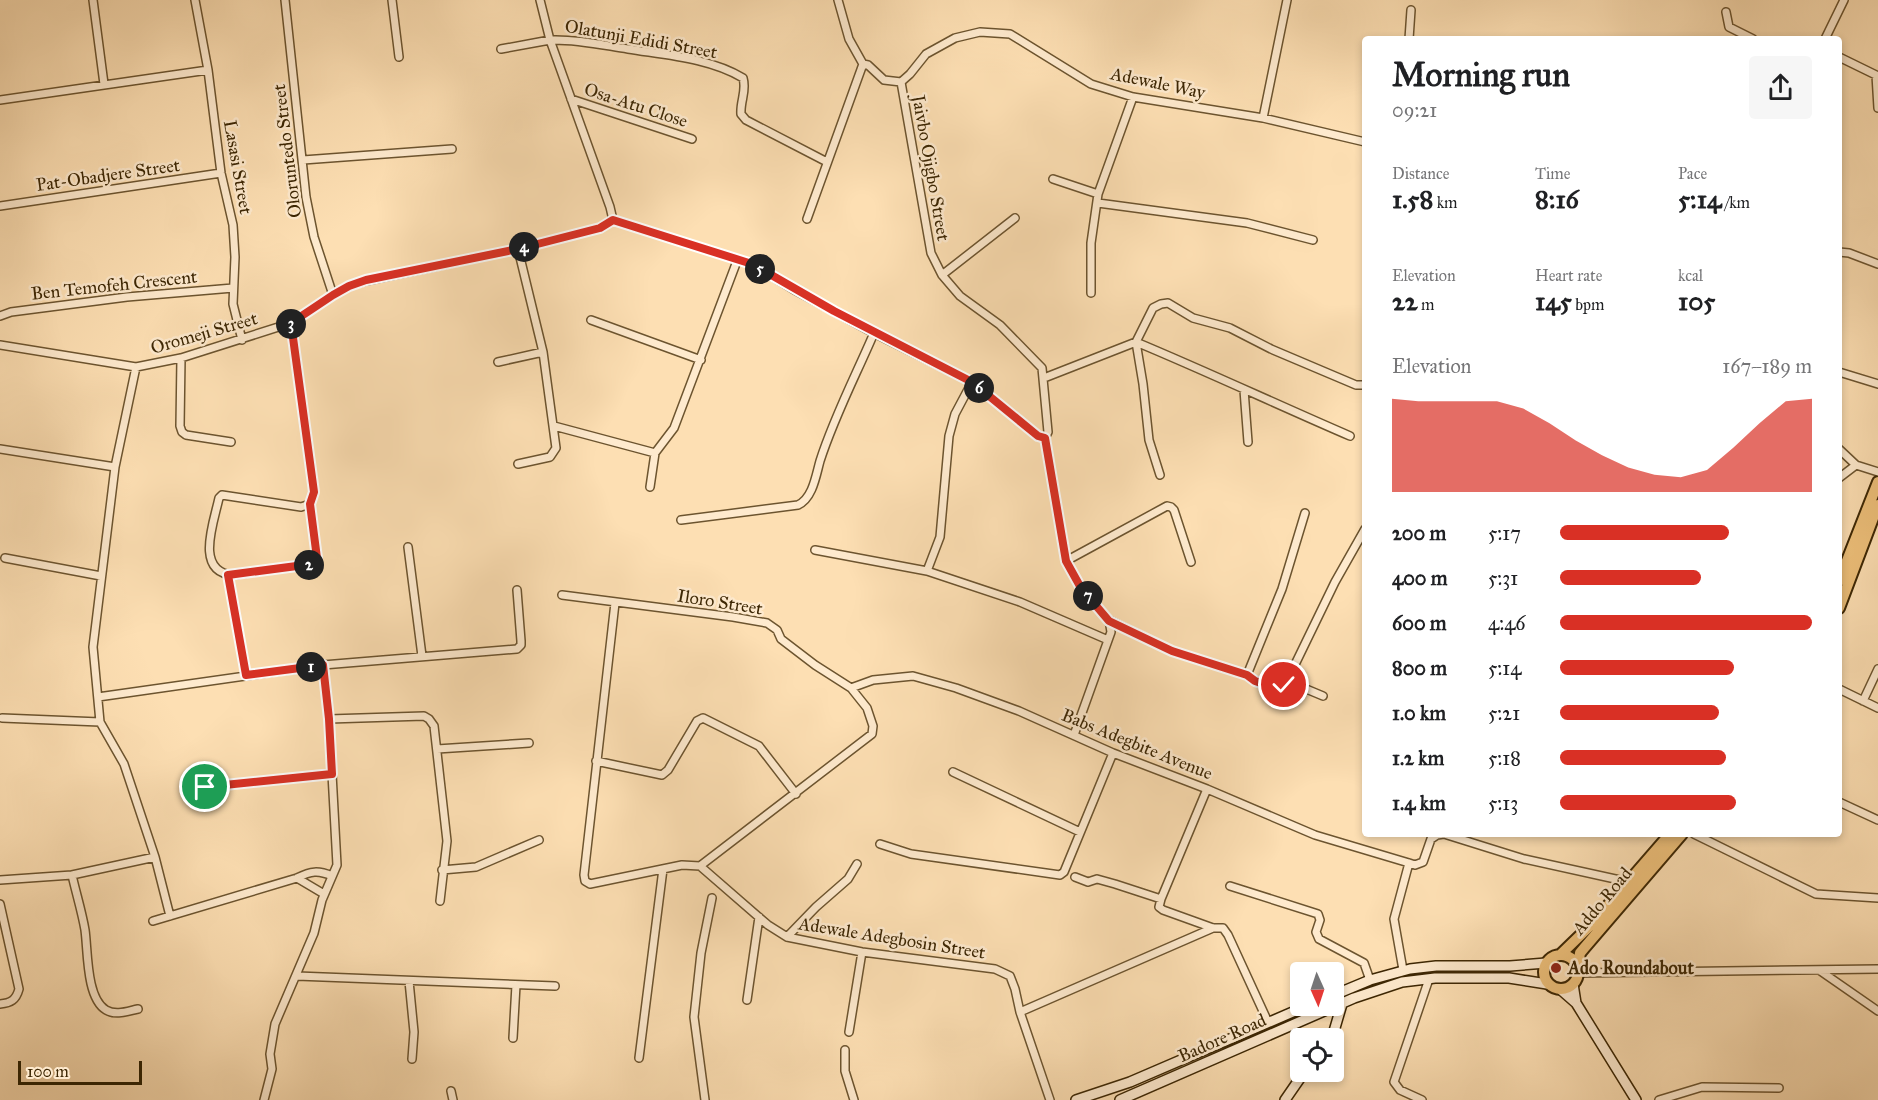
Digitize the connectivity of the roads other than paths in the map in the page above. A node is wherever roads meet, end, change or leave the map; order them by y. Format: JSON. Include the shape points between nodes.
{"nodes":[{"id":1,"x":93,"y":0,"type":"edge"},
{"id":2,"x":195,"y":0,"type":"edge"},
{"id":3,"x":285,"y":0,"type":"edge"},
{"id":4,"x":392,"y":0,"type":"edge"},
{"id":5,"x":540,"y":0,"type":"edge"},
{"id":6,"x":838,"y":0,"type":"edge"},
{"id":7,"x":1287,"y":0,"type":"edge"},
{"id":8,"x":1844,"y":0,"type":"edge"},
{"id":9,"x":1411,"y":10,"type":"dead end"},
{"id":10,"x":1726,"y":12,"type":"dead end"},
{"id":11,"x":1408,"y":36,"type":"edge"},
{"id":12,"x":1747,"y":36,"type":"edge"},
{"id":13,"x":1826,"y":36,"type":"edge"},
{"id":14,"x":550,"y":40,"type":"junction"},
{"id":15,"x":501,"y":49,"type":"dead end"},
{"id":16,"x":399,"y":57,"type":"dead end"},
{"id":17,"x":1842,"y":58,"type":"edge"},
{"id":18,"x":863,"y":64,"type":"junction"},
{"id":19,"x":208,"y":70,"type":"junction"},
{"id":20,"x":1877,"y":75,"type":"edge"},
{"id":21,"x":901,"y":82,"type":"junction"},
{"id":22,"x":104,"y":84,"type":"junction"},
{"id":23,"x":1133,"y":97,"type":"junction"},
{"id":24,"x":571,"y":99,"type":"junction"},
{"id":25,"x":0,"y":100,"type":"edge"},
{"id":26,"x":1878,"y":108,"type":"edge"},
{"id":27,"x":1263,"y":118,"type":"junction"},
{"id":28,"x":692,"y":139,"type":"dead end"},
{"id":29,"x":1362,"y":141,"type":"edge"},
{"id":30,"x":452,"y":149,"type":"dead end"},
{"id":31,"x":303,"y":160,"type":"junction"},
{"id":32,"x":827,"y":162,"type":"junction"},
{"id":33,"x":221,"y":173,"type":"junction"},
{"id":34,"x":1053,"y":179,"type":"dead end"},
{"id":35,"x":1098,"y":194,"type":"junction"},
{"id":36,"x":1098,"y":203,"type":"junction"},
{"id":37,"x":0,"y":206,"type":"edge"},
{"id":38,"x":1015,"y":218,"type":"dead end"},
{"id":39,"x":807,"y":219,"type":"dead end"},
{"id":40,"x":613,"y":220,"type":"junction"},
{"id":41,"x":1313,"y":240,"type":"dead end"},
{"id":42,"x":518,"y":249,"type":"junction"},
{"id":43,"x":1842,"y":252,"type":"edge"},
{"id":44,"x":737,"y":261,"type":"junction"},
{"id":45,"x":1878,"y":264,"type":"edge"},
{"id":46,"x":942,"y":275,"type":"junction"},
{"id":47,"x":232,"y":288,"type":"junction"},
{"id":48,"x":1091,"y":293,"type":"dead end"},
{"id":49,"x":333,"y":295,"type":"junction"},
{"id":50,"x":0,"y":316,"type":"edge"},
{"id":51,"x":591,"y":320,"type":"dead end"},
{"id":52,"x":291,"y":323,"type":"junction"},
{"id":53,"x":874,"y":333,"type":"junction"},
{"id":54,"x":242,"y":340,"type":"junction"},
{"id":55,"x":1136,"y":342,"type":"junction"},
{"id":56,"x":0,"y":345,"type":"edge"},
{"id":57,"x":543,"y":352,"type":"junction"},
{"id":58,"x":181,"y":358,"type":"junction"},
{"id":59,"x":700,"y":360,"type":"junction"},
{"id":60,"x":498,"y":362,"type":"dead end"},
{"id":61,"x":136,"y":367,"type":"junction"},
{"id":62,"x":1842,"y":373,"type":"edge"},
{"id":63,"x":1044,"y":378,"type":"junction"},
{"id":64,"x":972,"y":382,"type":"junction"},
{"id":65,"x":1878,"y":384,"type":"edge"},
{"id":66,"x":1362,"y":385,"type":"edge"},
{"id":67,"x":1244,"y":390,"type":"junction"},
{"id":68,"x":554,"y":426,"type":"junction"},
{"id":69,"x":1350,"y":436,"type":"dead end"},
{"id":70,"x":1045,"y":438,"type":"junction"},
{"id":71,"x":231,"y":442,"type":"dead end"},
{"id":72,"x":1248,"y":442,"type":"dead end"},
{"id":73,"x":0,"y":449,"type":"edge"},
{"id":74,"x":1842,"y":452,"type":"edge"},
{"id":75,"x":655,"y":453,"type":"junction"},
{"id":76,"x":518,"y":464,"type":"dead end"},
{"id":77,"x":1856,"y":465,"type":"junction"},
{"id":78,"x":115,"y":467,"type":"junction"},
{"id":79,"x":1878,"y":472,"type":"edge"},
{"id":80,"x":1160,"y":475,"type":"dead end"},
{"id":81,"x":1842,"y":476,"type":"edge"},
{"id":82,"x":1878,"y":482,"type":"edge"},
{"id":83,"x":650,"y":488,"type":"dead end"},
{"id":84,"x":310,"y":504,"type":"junction"},
{"id":85,"x":1878,"y":505,"type":"edge"},
{"id":86,"x":1305,"y":513,"type":"dead end"},
{"id":87,"x":681,"y":520,"type":"dead end"},
{"id":88,"x":1362,"y":534,"type":"edge"},
{"id":89,"x":408,"y":547,"type":"dead end"},
{"id":90,"x":815,"y":550,"type":"dead end"},
{"id":91,"x":5,"y":558,"type":"dead end"},
{"id":92,"x":1066,"y":561,"type":"junction"},
{"id":93,"x":1191,"y":562,"type":"dead end"},
{"id":94,"x":927,"y":571,"type":"junction"},
{"id":95,"x":1842,"y":573,"type":"edge"},
{"id":96,"x":228,"y":575,"type":"junction"},
{"id":97,"x":101,"y":576,"type":"junction"},
{"id":98,"x":517,"y":590,"type":"dead end"},
{"id":99,"x":562,"y":595,"type":"dead end"},
{"id":100,"x":1842,"y":600,"type":"edge"},
{"id":101,"x":615,"y":603,"type":"junction"},
{"id":102,"x":1109,"y":621,"type":"junction"},
{"id":103,"x":1108,"y":640,"type":"junction"},
{"id":104,"x":422,"y":656,"type":"junction"},
{"id":105,"x":323,"y":665,"type":"junction"},
{"id":106,"x":1878,"y":669,"type":"edge"},
{"id":107,"x":246,"y":675,"type":"junction"},
{"id":108,"x":1247,"y":675,"type":"junction"},
{"id":109,"x":1287,"y":681,"type":"junction"},
{"id":110,"x":851,"y":688,"type":"junction"},
{"id":111,"x":1842,"y":690,"type":"edge"},
{"id":112,"x":1323,"y":696,"type":"dead end"},
{"id":113,"x":98,"y":697,"type":"junction"},
{"id":114,"x":1863,"y":701,"type":"junction"},
{"id":115,"x":1878,"y":708,"type":"edge"},
{"id":116,"x":2,"y":718,"type":"dead end"},
{"id":117,"x":329,"y":719,"type":"junction"},
{"id":118,"x":100,"y":722,"type":"junction"},
{"id":119,"x":1074,"y":735,"type":"junction"},
{"id":120,"x":529,"y":743,"type":"dead end"},
{"id":121,"x":437,"y":749,"type":"junction"},
{"id":122,"x":1113,"y":753,"type":"junction"},
{"id":123,"x":596,"y":761,"type":"junction"},
{"id":124,"x":952,"y":772,"type":"dead end"},
{"id":125,"x":332,"y":774,"type":"junction"},
{"id":126,"x":205,"y":787,"type":"dead end"},
{"id":127,"x":1207,"y":789,"type":"junction"},
{"id":128,"x":796,"y":794,"type":"junction"},
{"id":129,"x":1842,"y":803,"type":"edge"},
{"id":130,"x":1878,"y":820,"type":"edge"},
{"id":131,"x":1080,"y":832,"type":"junction"},
{"id":132,"x":1433,"y":837,"type":"edge"},
{"id":133,"x":1454,"y":837,"type":"edge"},
{"id":134,"x":1667,"y":837,"type":"edge"},
{"id":135,"x":1679,"y":837,"type":"edge"},
{"id":136,"x":1700,"y":837,"type":"edge"},
{"id":137,"x":539,"y":840,"type":"dead end"},
{"id":138,"x":880,"y":844,"type":"dead end"},
{"id":139,"x":155,"y":857,"type":"junction"},
{"id":140,"x":1409,"y":863,"type":"junction"},
{"id":141,"x":857,"y":864,"type":"dead end"},
{"id":142,"x":700,"y":866,"type":"junction"},
{"id":143,"x":663,"y":869,"type":"junction"},
{"id":144,"x":442,"y":870,"type":"junction"},
{"id":145,"x":72,"y":875,"type":"junction"},
{"id":146,"x":332,"y":876,"type":"junction"},
{"id":147,"x":1075,"y":877,"type":"dead end"},
{"id":148,"x":297,"y":878,"type":"junction"},
{"id":149,"x":0,"y":880,"type":"edge"},
{"id":150,"x":1629,"y":882,"type":"junction"},
{"id":151,"x":1230,"y":886,"type":"dead end"},
{"id":152,"x":324,"y":894,"type":"junction"},
{"id":153,"x":712,"y":898,"type":"dead end"},
{"id":154,"x":1161,"y":898,"type":"junction"},
{"id":155,"x":1878,"y":898,"type":"edge"},
{"id":156,"x":440,"y":901,"type":"dead end"},
{"id":157,"x":0,"y":904,"type":"edge"},
{"id":158,"x":170,"y":916,"type":"junction"},
{"id":159,"x":759,"y":917,"type":"junction"},
{"id":160,"x":153,"y":921,"type":"dead end"},
{"id":161,"x":1213,"y":928,"type":"junction"},
{"id":162,"x":787,"y":938,"type":"junction"},
{"id":163,"x":862,"y":952,"type":"junction"},
{"id":164,"x":1560,"y":955,"type":"junction"},
{"id":165,"x":1546,"y":963,"type":"junction"},
{"id":166,"x":1578,"y":969,"type":"junction"},
{"id":167,"x":1878,"y":969,"type":"edge"},
{"id":168,"x":1403,"y":970,"type":"junction"},
{"id":169,"x":1819,"y":970,"type":"junction"},
{"id":170,"x":297,"y":976,"type":"junction"},
{"id":171,"x":1429,"y":979,"type":"junction"},
{"id":172,"x":1370,"y":980,"type":"junction"},
{"id":173,"x":409,"y":981,"type":"junction"},
{"id":174,"x":1547,"y":984,"type":"junction"},
{"id":175,"x":1573,"y":984,"type":"junction"},
{"id":176,"x":516,"y":985,"type":"junction"},
{"id":177,"x":555,"y":986,"type":"dead end"},
{"id":178,"x":1560,"y":988,"type":"junction"},
{"id":179,"x":1344,"y":991,"type":"edge"},
{"id":180,"x":747,"y":1000,"type":"dead end"},
{"id":181,"x":1344,"y":1003,"type":"edge"},
{"id":182,"x":1576,"y":1003,"type":"junction"},
{"id":183,"x":0,"y":1004,"type":"edge"},
{"id":184,"x":138,"y":1009,"type":"dead end"},
{"id":185,"x":1878,"y":1011,"type":"edge"},
{"id":186,"x":1020,"y":1012,"type":"junction"},
{"id":187,"x":1290,"y":1013,"type":"edge"},
{"id":188,"x":1314,"y":1016,"type":"edge"},
{"id":189,"x":1268,"y":1022,"type":"junction"},
{"id":190,"x":849,"y":1032,"type":"dead end"},
{"id":191,"x":513,"y":1038,"type":"dead end"},
{"id":192,"x":845,"y":1050,"type":"dead end"},
{"id":193,"x":639,"y":1058,"type":"dead end"},
{"id":194,"x":412,"y":1059,"type":"dead end"},
{"id":195,"x":1297,"y":1082,"type":"edge"},
{"id":196,"x":1779,"y":1088,"type":"dead end"},
{"id":197,"x":451,"y":1091,"type":"dead end"},
{"id":198,"x":264,"y":1100,"type":"edge"},
{"id":199,"x":453,"y":1100,"type":"edge"},
{"id":200,"x":705,"y":1100,"type":"edge"},
{"id":201,"x":854,"y":1100,"type":"edge"},
{"id":202,"x":1050,"y":1100,"type":"edge"},
{"id":203,"x":1076,"y":1100,"type":"edge"},
{"id":204,"x":1120,"y":1100,"type":"edge"},
{"id":205,"x":1285,"y":1100,"type":"edge"},
{"id":206,"x":1422,"y":1100,"type":"edge"},
{"id":207,"x":1636,"y":1100,"type":"edge"},
{"id":208,"x":1659,"y":1100,"type":"edge"}],
"edges":[{"from":1,"to":22,"type":"street"},
{"from":2,"to":19,"type":"street","name":"Lasasi Street"},
{"from":3,"to":31,"type":"street","name":"Oloruntedo Street"},
{"from":4,"to":16,"type":"street"},
{"from":5,"to":14,"type":"street"},
{"from":6,"to":18,"type":"street","name":"Jaivbo Ojigbo Street","via":[[849,39]]},
{"from":7,"to":27,"type":"street"},
{"from":8,"to":13,"type":"street"},
{"from":9,"to":11,"type":"street"},
{"from":10,"to":12,"type":"street","via":[[1729,27]]},
{"from":14,"to":15,"type":"street"},
{"from":14,"to":24,"type":"street","name":"Olatunji Edidi Street"},
{"from":14,"to":32,"type":"street","name":"Olatunji Edidi Street","via":[[687,59],[735,73],[743,78],[746,87],[740,105],[746,120]]},
{"from":17,"to":20,"type":"street"},
{"from":18,"to":21,"type":"street","name":"Jaivbo Ojigbo Street","via":[[884,80]]},
{"from":18,"to":32,"type":"street"},
{"from":19,"to":22,"type":"street"},
{"from":19,"to":33,"type":"street","name":"Lasasi Street"},
{"from":20,"to":26,"type":"street"},
{"from":21,"to":23,"type":"street","name":"Adewale Way","via":[[926,54],[955,38],[980,32],[1010,34],[1091,84]]},
{"from":21,"to":46,"type":"street","name":"Jaivbo Ojigbo Street","via":[[932,253]]},
{"from":22,"to":25,"type":"street"},
{"from":23,"to":27,"type":"street","name":"Adewale Way"},
{"from":23,"to":35,"type":"street"},
{"from":24,"to":28,"type":"street","name":"Osa-Atu Close"},
{"from":24,"to":40,"type":"street","name":"Olatunji Edidi Street"},
{"from":27,"to":29,"type":"street","name":"Adewale Way"},
{"from":30,"to":31,"type":"street"},
{"from":31,"to":49,"type":"street","name":"Oloruntedo Street","via":[[314,237]]},
{"from":32,"to":39,"type":"street"},
{"from":33,"to":37,"type":"street","name":"Pat-Obadjere Street"},
{"from":33,"to":47,"type":"street","name":"Lasasi Street","via":[[233,225]]},
{"from":34,"to":35,"type":"street"},
{"from":35,"to":36,"type":"street"},
{"from":36,"to":41,"type":"street","via":[[1247,223]]},
{"from":36,"to":48,"type":"street","via":[[1091,243]]},
{"from":38,"to":46,"type":"street"},
{"from":40,"to":42,"type":"street","name":"Oromeji Street","via":[[600,228]]},
{"from":40,"to":44,"type":"street"},
{"from":42,"to":49,"type":"street","name":"Oromeji Street","via":[[366,280]]},
{"from":42,"to":57,"type":"street"},
{"from":43,"to":45,"type":"street"},
{"from":44,"to":53,"type":"street","via":[[752,264]]},
{"from":44,"to":59,"type":"street"},
{"from":46,"to":63,"type":"street","name":"Jaivbo Ojigbo Street","via":[[960,296],[1000,325],[1037,361]]},
{"from":47,"to":50,"type":"street","name":"Ben Temofeh Crescent","via":[[127,297]]},
{"from":47,"to":54,"type":"street","name":"Lasasi Street"},
{"from":49,"to":52,"type":"street","name":"Oromeji Street"},
{"from":51,"to":59,"type":"street"},
{"from":52,"to":54,"type":"street","name":"Oromeji Street"},
{"from":52,"to":84,"type":"street","via":[[314,492]]},
{"from":53,"to":64,"type":"street"},
{"from":53,"to":87,"type":"street","via":[[804,502]]},
{"from":54,"to":58,"type":"street","name":"Oromeji Street"},
{"from":55,"to":63,"type":"street"},
{"from":55,"to":66,"type":"street","via":[[1153,308],[1168,303],[1193,318],[1230,328],[1250,340]]},
{"from":55,"to":67,"type":"street"},
{"from":55,"to":80,"type":"street","via":[[1149,440]]},
{"from":56,"to":61,"type":"street","name":"Oromeji Street"},
{"from":57,"to":60,"type":"street"},
{"from":57,"to":68,"type":"street"},
{"from":58,"to":61,"type":"street","name":"Oromeji Street"},
{"from":58,"to":71,"type":"street","via":[[182,432]]},
{"from":59,"to":75,"type":"street","via":[[674,428]]},
{"from":61,"to":78,"type":"street"},
{"from":62,"to":65,"type":"street"},
{"from":63,"to":70,"type":"street","name":"Jaivbo Ojigbo Street","via":[[1048,432]]},
{"from":64,"to":70,"type":"street"},
{"from":64,"to":94,"type":"street","via":[[949,436],[940,537]]},
{"from":67,"to":69,"type":"street"},
{"from":67,"to":72,"type":"street"},
{"from":68,"to":75,"type":"street"},
{"from":68,"to":76,"type":"street","via":[[556,447],[550,457]]},
{"from":70,"to":92,"type":"street","name":"Jaivbo Ojigbo Street"},
{"from":73,"to":78,"type":"street"},
{"from":74,"to":77,"type":"street"},
{"from":75,"to":83,"type":"street"},
{"from":77,"to":79,"type":"street"},
{"from":77,"to":81,"type":"street"},
{"from":78,"to":97,"type":"street"},
{"from":82,"to":95,"type":"main road"},
{"from":84,"to":96,"type":"street","via":[[316,562]]},
{"from":84,"to":96,"type":"street","via":[[301,507],[226,495],[219,498],[209,559]]},
{"from":85,"to":100,"type":"main road"},
{"from":86,"to":108,"type":"street","via":[[1282,590]]},
{"from":88,"to":109,"type":"street"},
{"from":89,"to":104,"type":"street"},
{"from":90,"to":94,"type":"street"},
{"from":91,"to":97,"type":"street"},
{"from":92,"to":93,"type":"street","via":[[1167,506],[1174,510]]},
{"from":92,"to":102,"type":"street","name":"Jaivbo Ojigbo Street","via":[[1081,588]]},
{"from":94,"to":103,"type":"street","via":[[1020,602]]},
{"from":96,"to":107,"type":"street"},
{"from":97,"to":113,"type":"street","via":[[93,646]]},
{"from":98,"to":104,"type":"street","via":[[521,641],[517,649]]},
{"from":99,"to":101,"type":"street","name":"Iloro Street"},
{"from":101,"to":110,"type":"street","name":"Iloro Street","via":[[767,623],[781,639]]},
{"from":101,"to":123,"type":"street"},
{"from":102,"to":103,"type":"street"},
{"from":102,"to":108,"type":"street","via":[[1172,651]]},
{"from":103,"to":119,"type":"street"},
{"from":104,"to":105,"type":"street"},
{"from":105,"to":107,"type":"street"},
{"from":105,"to":117,"type":"street"},
{"from":106,"to":114,"type":"street"},
{"from":107,"to":113,"type":"street"},
{"from":108,"to":109,"type":"street","via":[[1276,688]]},
{"from":109,"to":112,"type":"street"},
{"from":110,"to":119,"type":"street","name":"Babs Adegbite Avenue","via":[[873,680],[913,676],[967,692]]},
{"from":110,"to":128,"type":"street","via":[[867,708],[872,734]]},
{"from":111,"to":114,"type":"street"},
{"from":113,"to":118,"type":"street"},
{"from":114,"to":115,"type":"street"},
{"from":116,"to":118,"type":"street"},
{"from":117,"to":121,"type":"street","via":[[424,716],[434,726]]},
{"from":117,"to":125,"type":"street"},
{"from":118,"to":139,"type":"street","via":[[124,765]]},
{"from":119,"to":122,"type":"street","name":"Babs Adegbite Avenue"},
{"from":120,"to":121,"type":"street"},
{"from":121,"to":144,"type":"street","via":[[447,841]]},
{"from":122,"to":127,"type":"street","name":"Babs Adegbite Avenue"},
{"from":122,"to":131,"type":"street"},
{"from":123,"to":128,"type":"street","via":[[662,774],[697,721],[703,718],[759,746]]},
{"from":123,"to":143,"type":"street","via":[[585,881],[590,884]]},
{"from":124,"to":131,"type":"street"},
{"from":125,"to":126,"type":"street"},
{"from":125,"to":146,"type":"street","via":[[338,853]]},
{"from":127,"to":140,"type":"street","name":"Babs Adegbite Avenue","via":[[1315,835]]},
{"from":127,"to":154,"type":"street"},
{"from":128,"to":142,"type":"street"},
{"from":129,"to":130,"type":"street"},
{"from":131,"to":138,"type":"street","via":[[1060,875],[911,854]]},
{"from":132,"to":140,"type":"street","via":[[1423,862]]},
{"from":133,"to":150,"type":"street","via":[[1524,859]]},
{"from":134,"to":150,"type":"main road","name":"Addo Road"},
{"from":135,"to":166,"type":"main road","name":"Addo Road","via":[[1580,952]]},
{"from":136,"to":155,"type":"street","via":[[1816,894]]},
{"from":137,"to":144,"type":"street","via":[[476,867]]},
{"from":139,"to":145,"type":"street"},
{"from":139,"to":158,"type":"street"},
{"from":140,"to":168,"type":"street","via":[[1394,919]]},
{"from":141,"to":162,"type":"street","via":[[848,879]]},
{"from":142,"to":143,"type":"street"},
{"from":142,"to":159,"type":"street","name":"Adewale Adegbosin Street"},
{"from":143,"to":193,"type":"street"},
{"from":144,"to":156,"type":"street"},
{"from":145,"to":149,"type":"street"},
{"from":145,"to":184,"type":"street","via":[[97,998],[105,1010],[116,1014]]},
{"from":146,"to":148,"type":"street","via":[[320,871]]},
{"from":146,"to":152,"type":"street"},
{"from":147,"to":154,"type":"street","via":[[1088,882],[1097,879]]},
{"from":148,"to":152,"type":"street"},
{"from":148,"to":158,"type":"street"},
{"from":150,"to":164,"type":"main road","name":"Addo Road"},
{"from":151,"to":172,"type":"street","via":[[1318,914],[1319,939],[1364,963]]},
{"from":152,"to":170,"type":"street"},
{"from":153,"to":200,"type":"street","via":[[694,1017]]},
{"from":154,"to":161,"type":"street","via":[[1159,907],[1163,910]]},
{"from":157,"to":183,"type":"street","via":[[19,989],[13,1001]]},
{"from":158,"to":160,"type":"street"},
{"from":159,"to":162,"type":"street","name":"Adewale Adegbosin Street"},
{"from":159,"to":180,"type":"street"},
{"from":161,"to":186,"type":"street"},
{"from":161,"to":189,"type":"street","via":[[1223,928],[1228,936]]},
{"from":162,"to":163,"type":"street","name":"Adewale Adegbosin Street"},
{"from":163,"to":186,"type":"street","name":"Adewale Adegbosin Street","via":[[995,969],[1010,975]]},
{"from":163,"to":190,"type":"street"},
{"from":164,"to":165,"type":"main road"},
{"from":164,"to":166,"type":"main road","via":[[1572,958]]},
{"from":165,"to":168,"type":"main road"},
{"from":165,"to":174,"type":"main road"},
{"from":166,"to":169,"type":"street"},
{"from":166,"to":175,"type":"main road"},
{"from":167,"to":169,"type":"street"},
{"from":168,"to":172,"type":"main road"},
{"from":169,"to":185,"type":"street"},
{"from":170,"to":173,"type":"street"},
{"from":170,"to":198,"type":"street","via":[[275,1024],[272,1069]]},
{"from":171,"to":174,"type":"main road","name":"Badore Road","via":[[1509,978]]},
{"from":171,"to":181,"type":"main road","name":"Badore Road","via":[[1402,982]]},
{"from":171,"to":206,"type":"street","via":[[1394,1083]]},
{"from":172,"to":179,"type":"main road"},
{"from":173,"to":176,"type":"street"},
{"from":173,"to":194,"type":"street","via":[[414,1032]]},
{"from":174,"to":178,"type":"main road"},
{"from":175,"to":178,"type":"main road"},
{"from":175,"to":182,"type":"main road"},
{"from":176,"to":177,"type":"street"},
{"from":176,"to":191,"type":"street"},
{"from":178,"to":182,"type":"main road"},
{"from":182,"to":207,"type":"main road"},
{"from":186,"to":202,"type":"street","name":"Adewale Adegbosin Street"},
{"from":187,"to":189,"type":"main road","name":"Badore Road"},
{"from":188,"to":204,"type":"main road","name":"Badore Road"},
{"from":189,"to":203,"type":"main road","name":"Badore Road","via":[[1130,1082]]},
{"from":192,"to":201,"type":"street","via":[[845,1071]]},
{"from":195,"to":205,"type":"main road"},
{"from":196,"to":208,"type":"street","via":[[1702,1087]]},
{"from":197,"to":199,"type":"street"}]}
